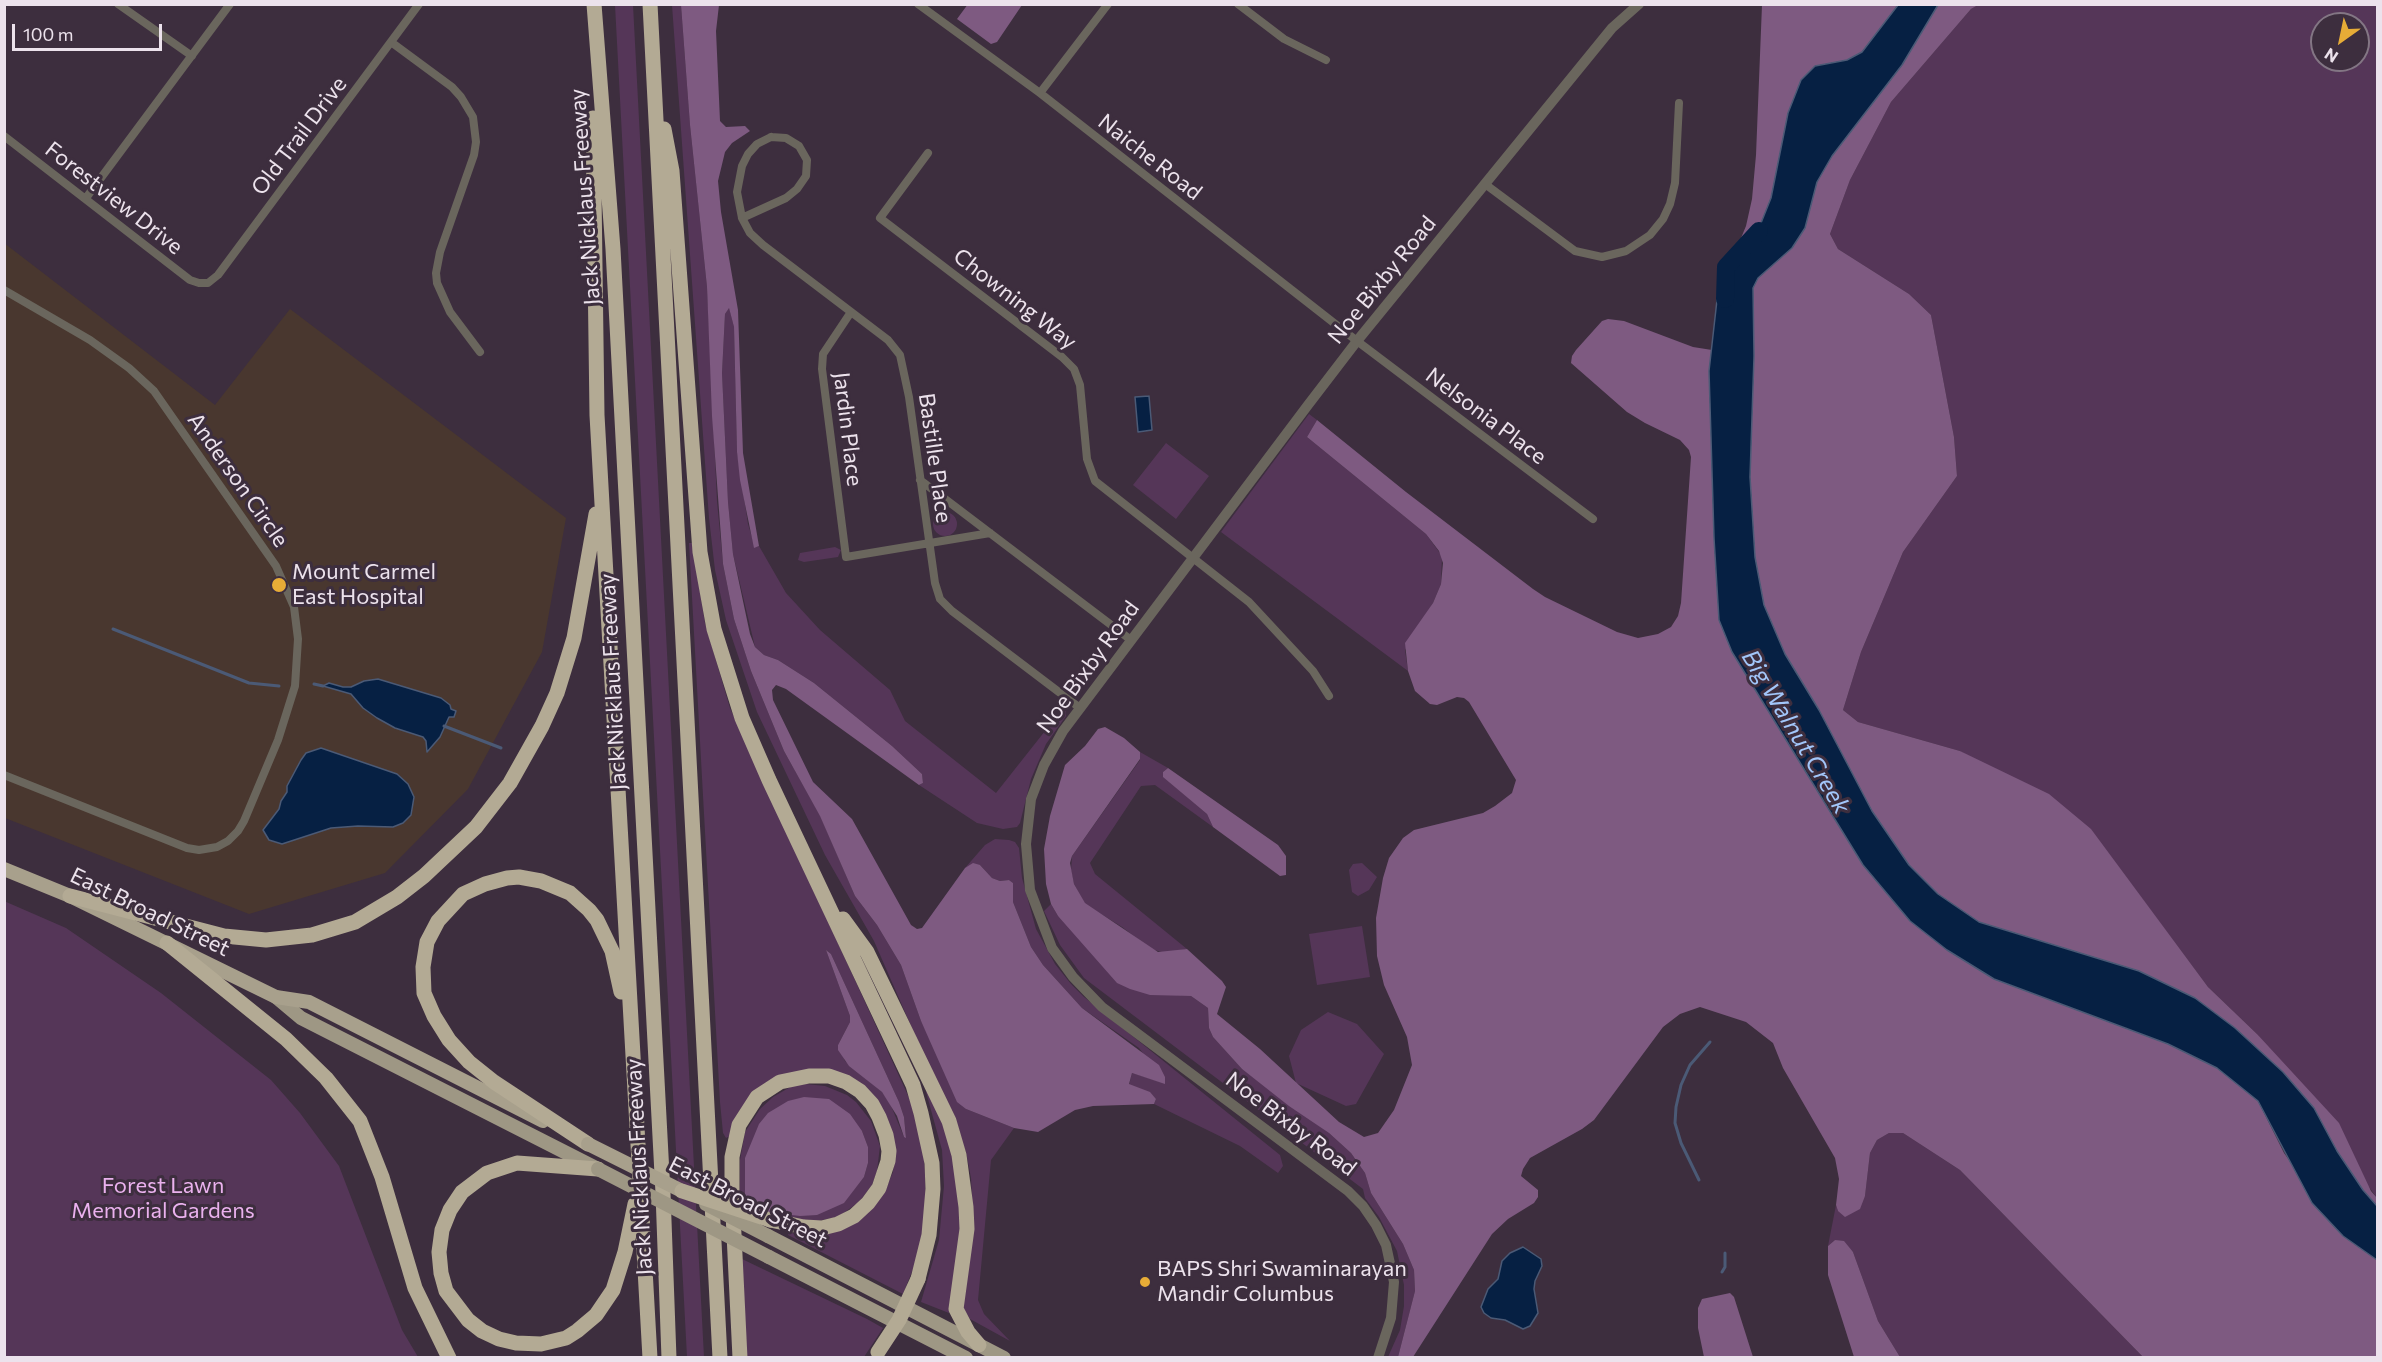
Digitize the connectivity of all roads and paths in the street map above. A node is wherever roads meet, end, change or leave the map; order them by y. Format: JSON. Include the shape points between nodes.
{"nodes":[{"id":1,"x":118,"y":4,"type":"edge"},
{"id":2,"x":230,"y":4,"type":"edge"},
{"id":3,"x":419,"y":4,"type":"edge"},
{"id":4,"x":593,"y":4,"type":"edge"},
{"id":5,"x":650,"y":4,"type":"edge"},
{"id":6,"x":918,"y":4,"type":"edge"},
{"id":7,"x":1107,"y":4,"type":"edge"},
{"id":8,"x":1238,"y":4,"type":"edge"},
{"id":9,"x":1639,"y":4,"type":"edge"},
{"id":10,"x":391,"y":42,"type":"junction"},
{"id":11,"x":192,"y":56,"type":"junction"},
{"id":12,"x":1326,"y":60,"type":"dead end"},
{"id":13,"x":653,"y":67,"type":"junction"},
{"id":14,"x":1040,"y":93,"type":"junction"},
{"id":15,"x":1679,"y":104,"type":"dead end"},
{"id":16,"x":4,"y":136,"type":"edge"},
{"id":17,"x":928,"y":153,"type":"dead end"},
{"id":18,"x":1485,"y":184,"type":"junction"},
{"id":19,"x":86,"y":198,"type":"junction"},
{"id":20,"x":742,"y":218,"type":"junction"},
{"id":21,"x":204,"y":284,"type":"joint"},
{"id":22,"x":4,"y":290,"type":"edge"},
{"id":23,"x":851,"y":312,"type":"junction"},
{"id":24,"x":1358,"y":341,"type":"junction"},
{"id":25,"x":480,"y":352,"type":"dead end"},
{"id":26,"x":920,"y":480,"type":"junction"},
{"id":27,"x":601,"y":487,"type":"junction"},
{"id":28,"x":1593,"y":519,"type":"dead end"},
{"id":29,"x":990,"y":534,"type":"junction"},
{"id":30,"x":929,"y":543,"type":"junction"},
{"id":31,"x":1193,"y":557,"type":"junction"},
{"id":32,"x":1131,"y":640,"type":"junction"},
{"id":33,"x":1329,"y":696,"type":"dead end"},
{"id":34,"x":1080,"y":708,"type":"junction"},
{"id":35,"x":4,"y":775,"type":"edge"},
{"id":36,"x":4,"y":869,"type":"edge"},
{"id":37,"x":819,"y":886,"type":"junction"},
{"id":38,"x":70,"y":896,"type":"junction"},
{"id":39,"x":167,"y":943,"type":"junction"},
{"id":40,"x":276,"y":997,"type":"junction"},
{"id":41,"x":632,"y":1052,"type":"junction"},
{"id":42,"x":588,"y":1144,"type":"junction"},
{"id":43,"x":598,"y":1169,"type":"junction"},
{"id":44,"x":640,"y":1183,"type":"junction"},
{"id":45,"x":682,"y":1191,"type":"junction"},
{"id":46,"x":430,"y":1320,"type":"junction"},
{"id":47,"x":979,"y":1345,"type":"junction"},
{"id":48,"x":876,"y":1355,"type":"edge"},
{"id":49,"x":449,"y":1358,"type":"edge"},
{"id":50,"x":456,"y":1358,"type":"edge"},
{"id":51,"x":650,"y":1358,"type":"edge"},
{"id":52,"x":669,"y":1358,"type":"edge"},
{"id":53,"x":720,"y":1358,"type":"edge"},
{"id":54,"x":740,"y":1358,"type":"edge"},
{"id":55,"x":966,"y":1358,"type":"edge"},
{"id":56,"x":1004,"y":1358,"type":"edge"},
{"id":57,"x":1378,"y":1358,"type":"edge"}],
"edges":[{"from":1,"to":11,"type":"street"},
{"from":2,"to":11,"type":"street"},
{"from":3,"to":10,"type":"street","name":"Old Trail Drive"},
{"from":4,"to":27,"type":"highway","via":[[595,338]]},
{"from":4,"to":52,"type":"highway","name":"Jack Nicklaus Freeway","via":[[613,261]]},
{"from":5,"to":13,"type":"highway"},
{"from":6,"to":14,"type":"street","name":"Naiche Road"},
{"from":7,"to":14,"type":"street"},
{"from":8,"to":12,"type":"street","via":[[1284,39]]},
{"from":9,"to":18,"type":"street","name":"Noe Bixby Road","via":[[1612,28]]},
{"from":10,"to":21,"type":"street","name":"Old Trail Drive","via":[[218,276]]},
{"from":10,"to":25,"type":"street","via":[[452,87],[473,117],[474,154],[436,273],[450,312]]},
{"from":11,"to":19,"type":"street"},
{"from":13,"to":37,"type":"highway","via":[[672,171],[696,511],[714,628],[742,718]]},
{"from":13,"to":53,"type":"highway"},
{"from":14,"to":24,"type":"street","name":"Naiche Road"},
{"from":15,"to":18,"type":"street","via":[[1675,183],[1670,204],[1657,228],[1626,251],[1602,257],[1575,251]]},
{"from":16,"to":19,"type":"street","name":"Forestview Drive"},
{"from":17,"to":31,"type":"street","name":"Chowning Way","via":[[880,218],[1074,369],[1080,385],[1087,459],[1095,481]]},
{"from":18,"to":24,"type":"street","name":"Noe Bixby Road"},
{"from":19,"to":21,"type":"street","name":"Forestview Drive","via":[[190,280]]},
{"from":20,"to":20,"type":"street","name":"Bastille Place","via":[[737,181],[748,154],[771,137],[786,138],[800,146],[807,160],[806,176],[797,189]]},
{"from":20,"to":23,"type":"street","name":"Bastille Place","via":[[763,245]]},
{"from":22,"to":35,"type":"street","name":"Anderson Circle","via":[[90,340],[154,391],[276,566],[294,607],[298,639],[295,686],[278,740],[238,831],[216,847],[187,848]]},
{"from":23,"to":26,"type":"street","name":"Bastille Place","via":[[888,340],[900,355]]},
{"from":23,"to":30,"type":"street","name":"Jardin Place","via":[[823,354],[822,369],[846,558]]},
{"from":24,"to":28,"type":"street","name":"Nelsonia Place"},
{"from":24,"to":31,"type":"street","name":"Noe Bixby Road"},
{"from":26,"to":29,"type":"street"},
{"from":26,"to":30,"type":"street","name":"Bastille Place"},
{"from":27,"to":38,"type":"highway","via":[[574,638],[542,726],[510,783],[476,827],[398,897],[355,922],[312,935],[266,940],[224,936]]},
{"from":27,"to":41,"type":"highway"},
{"from":29,"to":30,"type":"street"},
{"from":29,"to":32,"type":"street"},
{"from":30,"to":34,"type":"street","name":"Bastille Place","via":[[940,599]]},
{"from":31,"to":32,"type":"street","name":"Noe Bixby Road"},
{"from":31,"to":33,"type":"street","name":"Chowning Way","via":[[1249,602],[1313,670]]},
{"from":32,"to":34,"type":"street","name":"Noe Bixby Road"},
{"from":34,"to":57,"type":"street","name":"Noe Bixby Road","via":[[1044,765],[1027,820],[1030,890],[1047,936],[1066,969],[1102,1007],[1363,1206],[1386,1245],[1394,1282],[1391,1318]]},
{"from":36,"to":38,"type":"highway","name":"East Broad Street"},
{"from":37,"to":47,"type":"highway","via":[[867,952],[949,1121],[959,1155],[967,1229],[956,1309]]},
{"from":37,"to":48,"type":"highway","bridge":true,"via":[[913,1085],[932,1163],[929,1235],[918,1279],[899,1320]]},
{"from":38,"to":39,"type":"highway","name":"East Broad Street"},
{"from":39,"to":40,"type":"highway","name":"East Broad Street"},
{"from":39,"to":46,"type":"highway","via":[[286,1039],[326,1078],[360,1121],[415,1287]]},
{"from":40,"to":42,"type":"highway","name":"East Broad Street","via":[[309,1002]]},
{"from":40,"to":43,"type":"main road","name":"East Broad Street","via":[[301,1018]]},
{"from":41,"to":42,"type":"highway","via":[[612,951],[597,920],[570,893],[530,878],[496,880],[463,894],[438,921],[427,942],[423,979],[429,1005],[449,1040],[494,1082]]},
{"from":41,"to":44,"type":"highway"},
{"from":42,"to":45,"type":"highway","name":"East Broad Street","bridge":true},
{"from":43,"to":44,"type":"highway","via":[[517,1163],[487,1173],[462,1192],[442,1230],[439,1252],[446,1291],[468,1320],[499,1339],[541,1344],[566,1338],[587,1323],[604,1305],[620,1273]]},
{"from":43,"to":55,"type":"main road","name":"East Broad Street","bridge":true},
{"from":44,"to":51,"type":"highway"},
{"from":45,"to":47,"type":"main road","name":"East Broad Street","bridge":true},
{"from":45,"to":54,"type":"highway","bridge":true,"via":[[770,1220],[804,1227],[838,1224],[854,1216],[879,1188],[888,1161],[886,1135],[872,1104],[860,1091],[829,1076],[780,1082],[757,1097],[739,1125],[732,1157],[732,1193]]},
{"from":46,"to":49,"type":"highway"},
{"from":46,"to":50,"type":"highway"},
{"from":47,"to":56,"type":"main road","name":"East Broad Street"}]}
